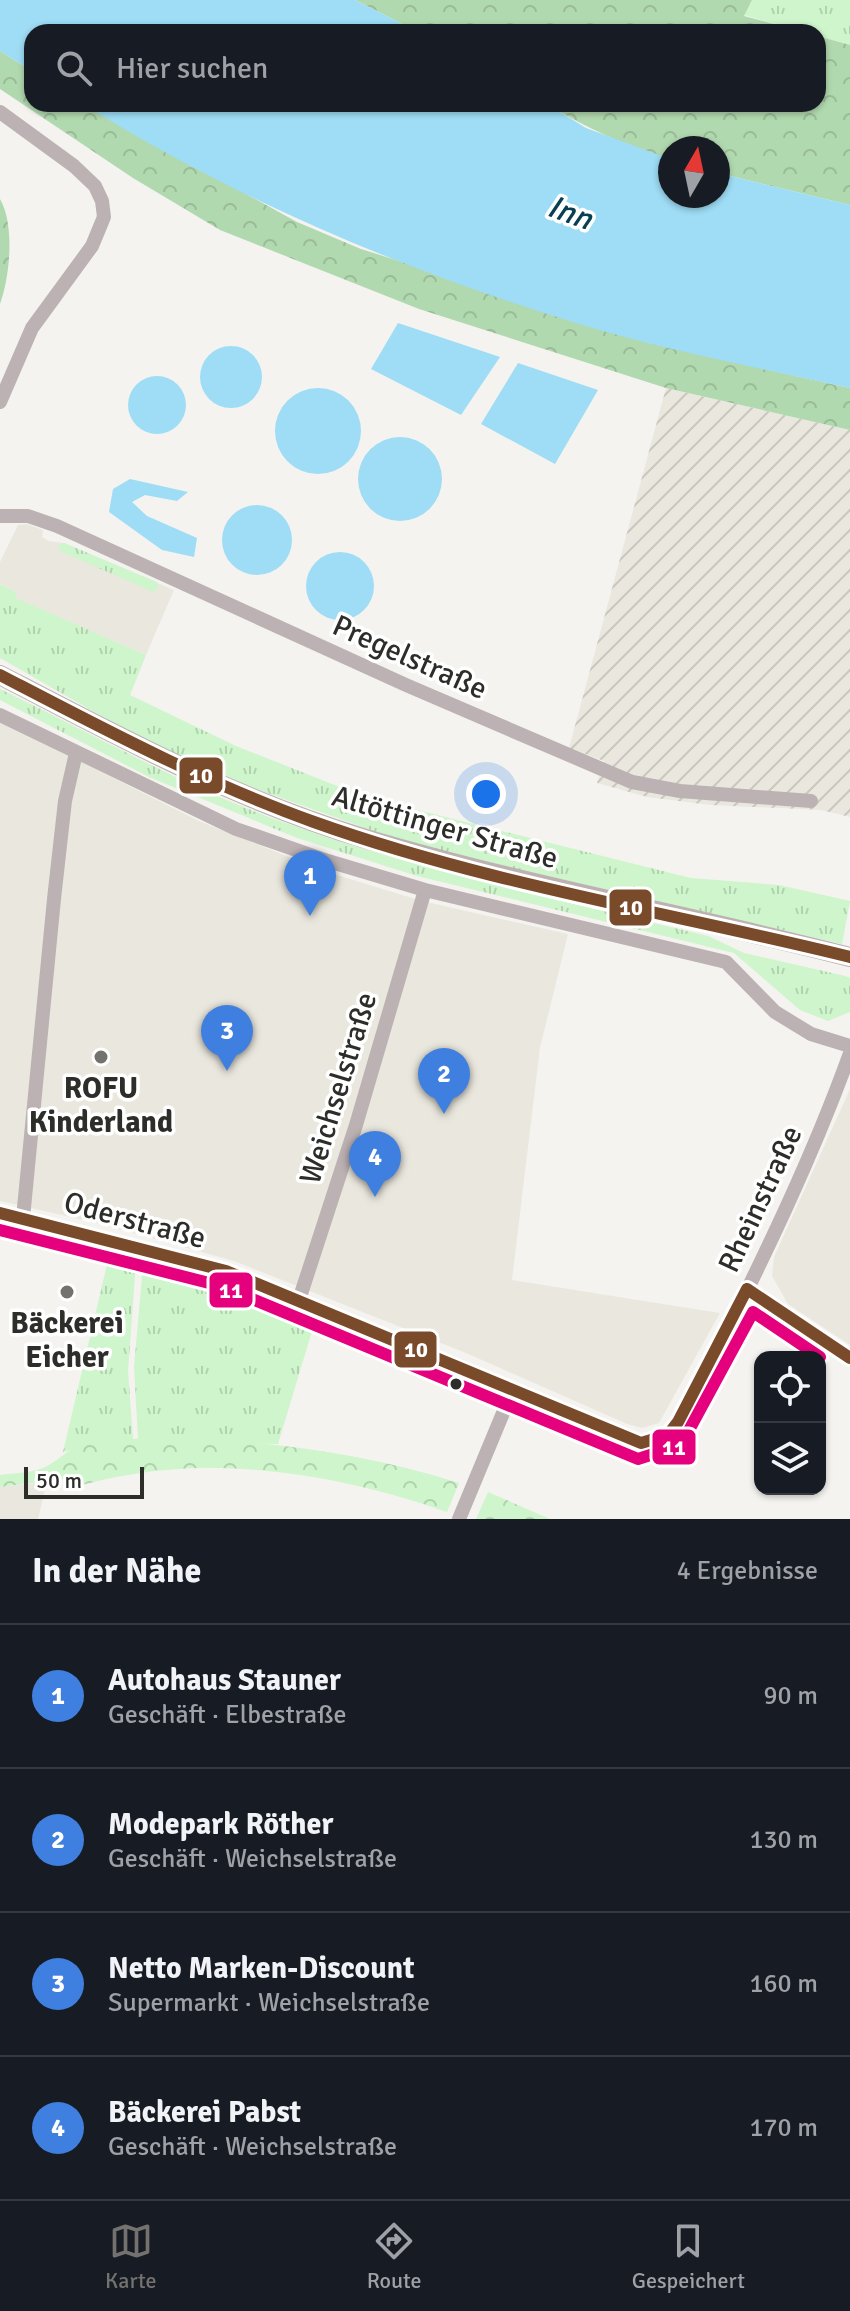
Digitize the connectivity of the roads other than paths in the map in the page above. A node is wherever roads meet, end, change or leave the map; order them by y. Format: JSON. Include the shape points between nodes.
{"nodes":[{"id":1,"x":0,"y":112,"type":"edge"},
{"id":2,"x":0,"y":402,"type":"edge"},
{"id":3,"x":0,"y":516,"type":"edge"},
{"id":4,"x":0,"y":675,"type":"edge"},
{"id":5,"x":0,"y":715,"type":"edge"},
{"id":6,"x":76,"y":753,"type":"junction"},
{"id":7,"x":811,"y":801,"type":"dead end"},
{"id":8,"x":425,"y":890,"type":"junction"},
{"id":9,"x":850,"y":957,"type":"edge"},
{"id":10,"x":850,"y":1046,"type":"edge"},
{"id":11,"x":850,"y":1053,"type":"edge"},
{"id":12,"x":0,"y":1213,"type":"edge"},
{"id":13,"x":23,"y":1218,"type":"junction"},
{"id":14,"x":747,"y":1289,"type":"junction"},
{"id":15,"x":299,"y":1300,"type":"junction"},
{"id":16,"x":850,"y":1358,"type":"edge"},
{"id":17,"x":513,"y":1389,"type":"junction"},
{"id":18,"x":655,"y":1441,"type":"joint"},
{"id":19,"x":459,"y":1519,"type":"edge"}],
"edges":[{"from":1,"to":2,"type":"street","via":[[95,186],[104,217],[92,246],[32,328]]},
{"from":3,"to":7,"type":"street","name":"Pregelstraße","via":[[28,516],[57,526],[632,782]]},
{"from":4,"to":9,"type":"main road","name":"Altöttinger Straße","via":[[196,776],[362,837],[559,890]]},
{"from":5,"to":6,"type":"street"},
{"from":6,"to":8,"type":"street","via":[[236,829]]},
{"from":6,"to":13,"type":"street","via":[[65,801]]},
{"from":8,"to":10,"type":"street","via":[[726,962],[783,1018]]},
{"from":8,"to":15,"type":"street","name":"Weichselstraße"},
{"from":11,"to":14,"type":"street","name":"Rheinstraße","via":[[821,1130]]},
{"from":12,"to":13,"type":"street","name":"Oderstraße"},
{"from":13,"to":15,"type":"street","name":"Oderstraße","via":[[187,1258]]},
{"from":14,"to":16,"type":"street"},
{"from":14,"to":18,"type":"street","name":"Rheinstraße","via":[[678,1422]]},
{"from":15,"to":17,"type":"street","name":"Oderstraße"},
{"from":17,"to":18,"type":"street","name":"Oderstraße","via":[[622,1438]]},
{"from":17,"to":19,"type":"street"}]}
